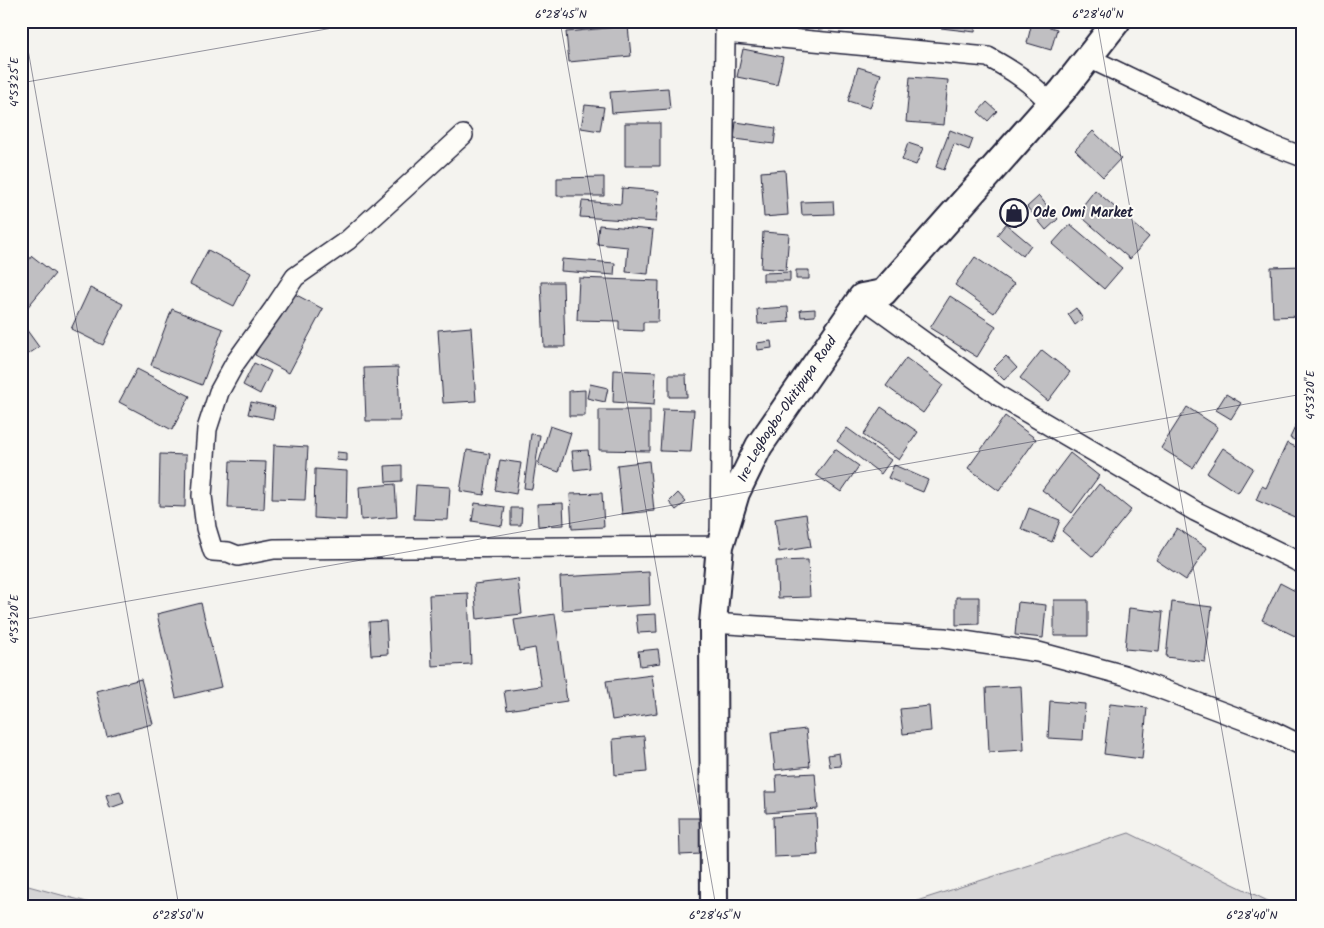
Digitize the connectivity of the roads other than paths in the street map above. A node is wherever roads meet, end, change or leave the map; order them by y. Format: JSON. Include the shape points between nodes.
{"nodes":[{"id":1,"x":1117,"y":21,"type":"edge"},
{"id":2,"x":725,"y":27,"type":"edge"},
{"id":3,"x":1089,"y":58,"type":"junction"},
{"id":4,"x":1051,"y":104,"type":"junction"},
{"id":5,"x":463,"y":135,"type":"dead end"},
{"id":6,"x":1303,"y":157,"type":"edge"},
{"id":7,"x":862,"y":297,"type":"junction"},
{"id":8,"x":720,"y":546,"type":"junction"},
{"id":9,"x":1303,"y":564,"type":"edge"},
{"id":10,"x":713,"y":623,"type":"junction"},
{"id":11,"x":1303,"y":746,"type":"edge"},
{"id":12,"x":714,"y":907,"type":"edge"}],
"edges":[{"from":1,"to":3,"type":"street"},
{"from":2,"to":4,"type":"street","via":[[988,58],[1017,73]]},
{"from":2,"to":8,"type":"street"},
{"from":3,"to":4,"type":"street"},
{"from":3,"to":6,"type":"street","via":[[1266,143]]},
{"from":4,"to":7,"type":"street","via":[[883,293]]},
{"from":5,"to":8,"type":"street","via":[[348,240],[295,277],[234,363],[219,392],[207,429],[202,496],[213,551],[238,556],[274,549]]},
{"from":7,"to":8,"type":"street","name":"Ire-Legbogbo-Okitipupa Road","via":[[760,446],[736,493]]},
{"from":7,"to":9,"type":"street","via":[[999,396],[1195,511]]},
{"from":8,"to":10,"type":"street","name":"Ire-Legbogbo-Okitipupa Road"},
{"from":10,"to":11,"type":"street","via":[[944,638],[1038,652],[1124,675],[1270,730]]},
{"from":10,"to":12,"type":"street","name":"Ire-Legbogbo-Okitipupa Road"}]}
